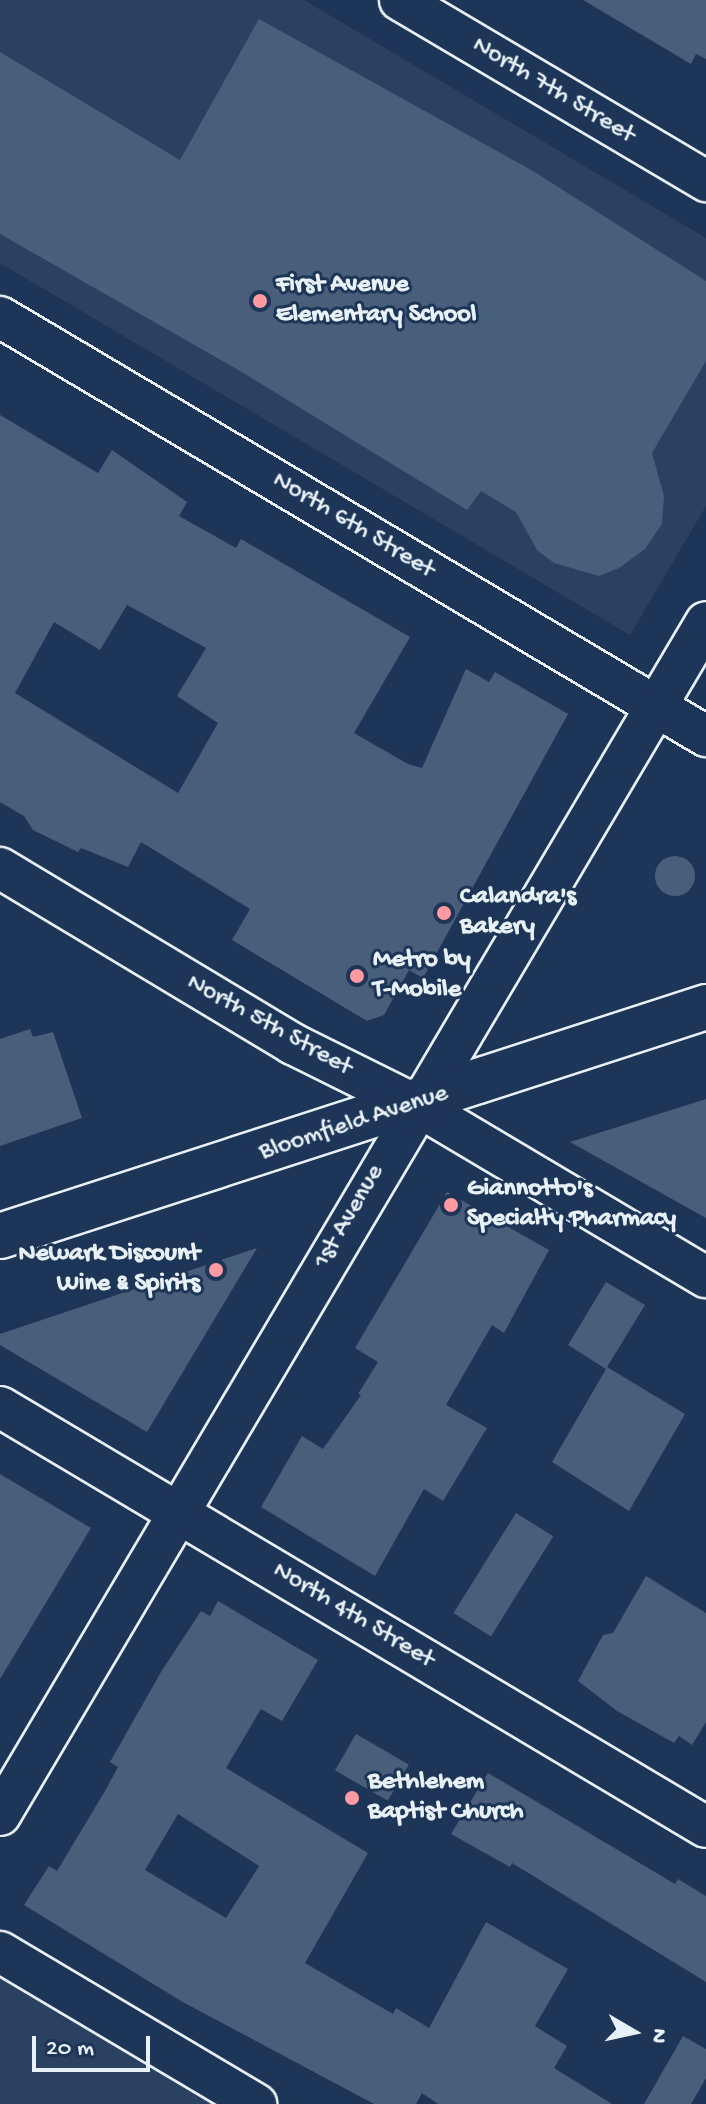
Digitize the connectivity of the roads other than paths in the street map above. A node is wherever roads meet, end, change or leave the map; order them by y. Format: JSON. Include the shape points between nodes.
{"nodes":[{"id":1,"x":400,"y":0,"type":"edge"},
{"id":2,"x":706,"y":181,"type":"edge"},
{"id":3,"x":0,"y":317,"type":"edge"},
{"id":4,"x":706,"y":622,"type":"edge"},
{"id":5,"x":656,"y":706,"type":"junction"},
{"id":6,"x":706,"y":736,"type":"edge"},
{"id":7,"x":0,"y":868,"type":"edge"},
{"id":8,"x":706,"y":1007,"type":"edge"},
{"id":9,"x":416,"y":1105,"type":"junction"},
{"id":10,"x":0,"y":1236,"type":"edge"},
{"id":11,"x":706,"y":1277,"type":"edge"},
{"id":12,"x":0,"y":1407,"type":"edge"},
{"id":13,"x":177,"y":1512,"type":"junction"},
{"id":14,"x":0,"y":1815,"type":"edge"},
{"id":15,"x":706,"y":1827,"type":"edge"},
{"id":16,"x":0,"y":1952,"type":"edge"},
{"id":17,"x":256,"y":2104,"type":"edge"}],
"edges":[{"from":1,"to":2,"type":"street","name":"North 7th Street"},
{"from":3,"to":5,"type":"street","name":"North 6th Street"},
{"from":4,"to":5,"type":"street","name":"1st Avenue"},
{"from":5,"to":6,"type":"street","name":"North 6th Street"},
{"from":5,"to":9,"type":"street","name":"1st Avenue","via":[[493,985]]},
{"from":7,"to":9,"type":"street","name":"North 5th Street","via":[[293,1044]]},
{"from":8,"to":9,"type":"main road","name":"Bloomfield Avenue"},
{"from":9,"to":10,"type":"main road","name":"Bloomfield Avenue"},
{"from":9,"to":11,"type":"street","name":"North 5th Street"},
{"from":9,"to":13,"type":"street","name":"1st Avenue"},
{"from":12,"to":13,"type":"street","name":"North 4th Street"},
{"from":13,"to":14,"type":"street","name":"1st Avenue"},
{"from":13,"to":15,"type":"street","name":"North 4th Street"},
{"from":16,"to":17,"type":"street"}]}
